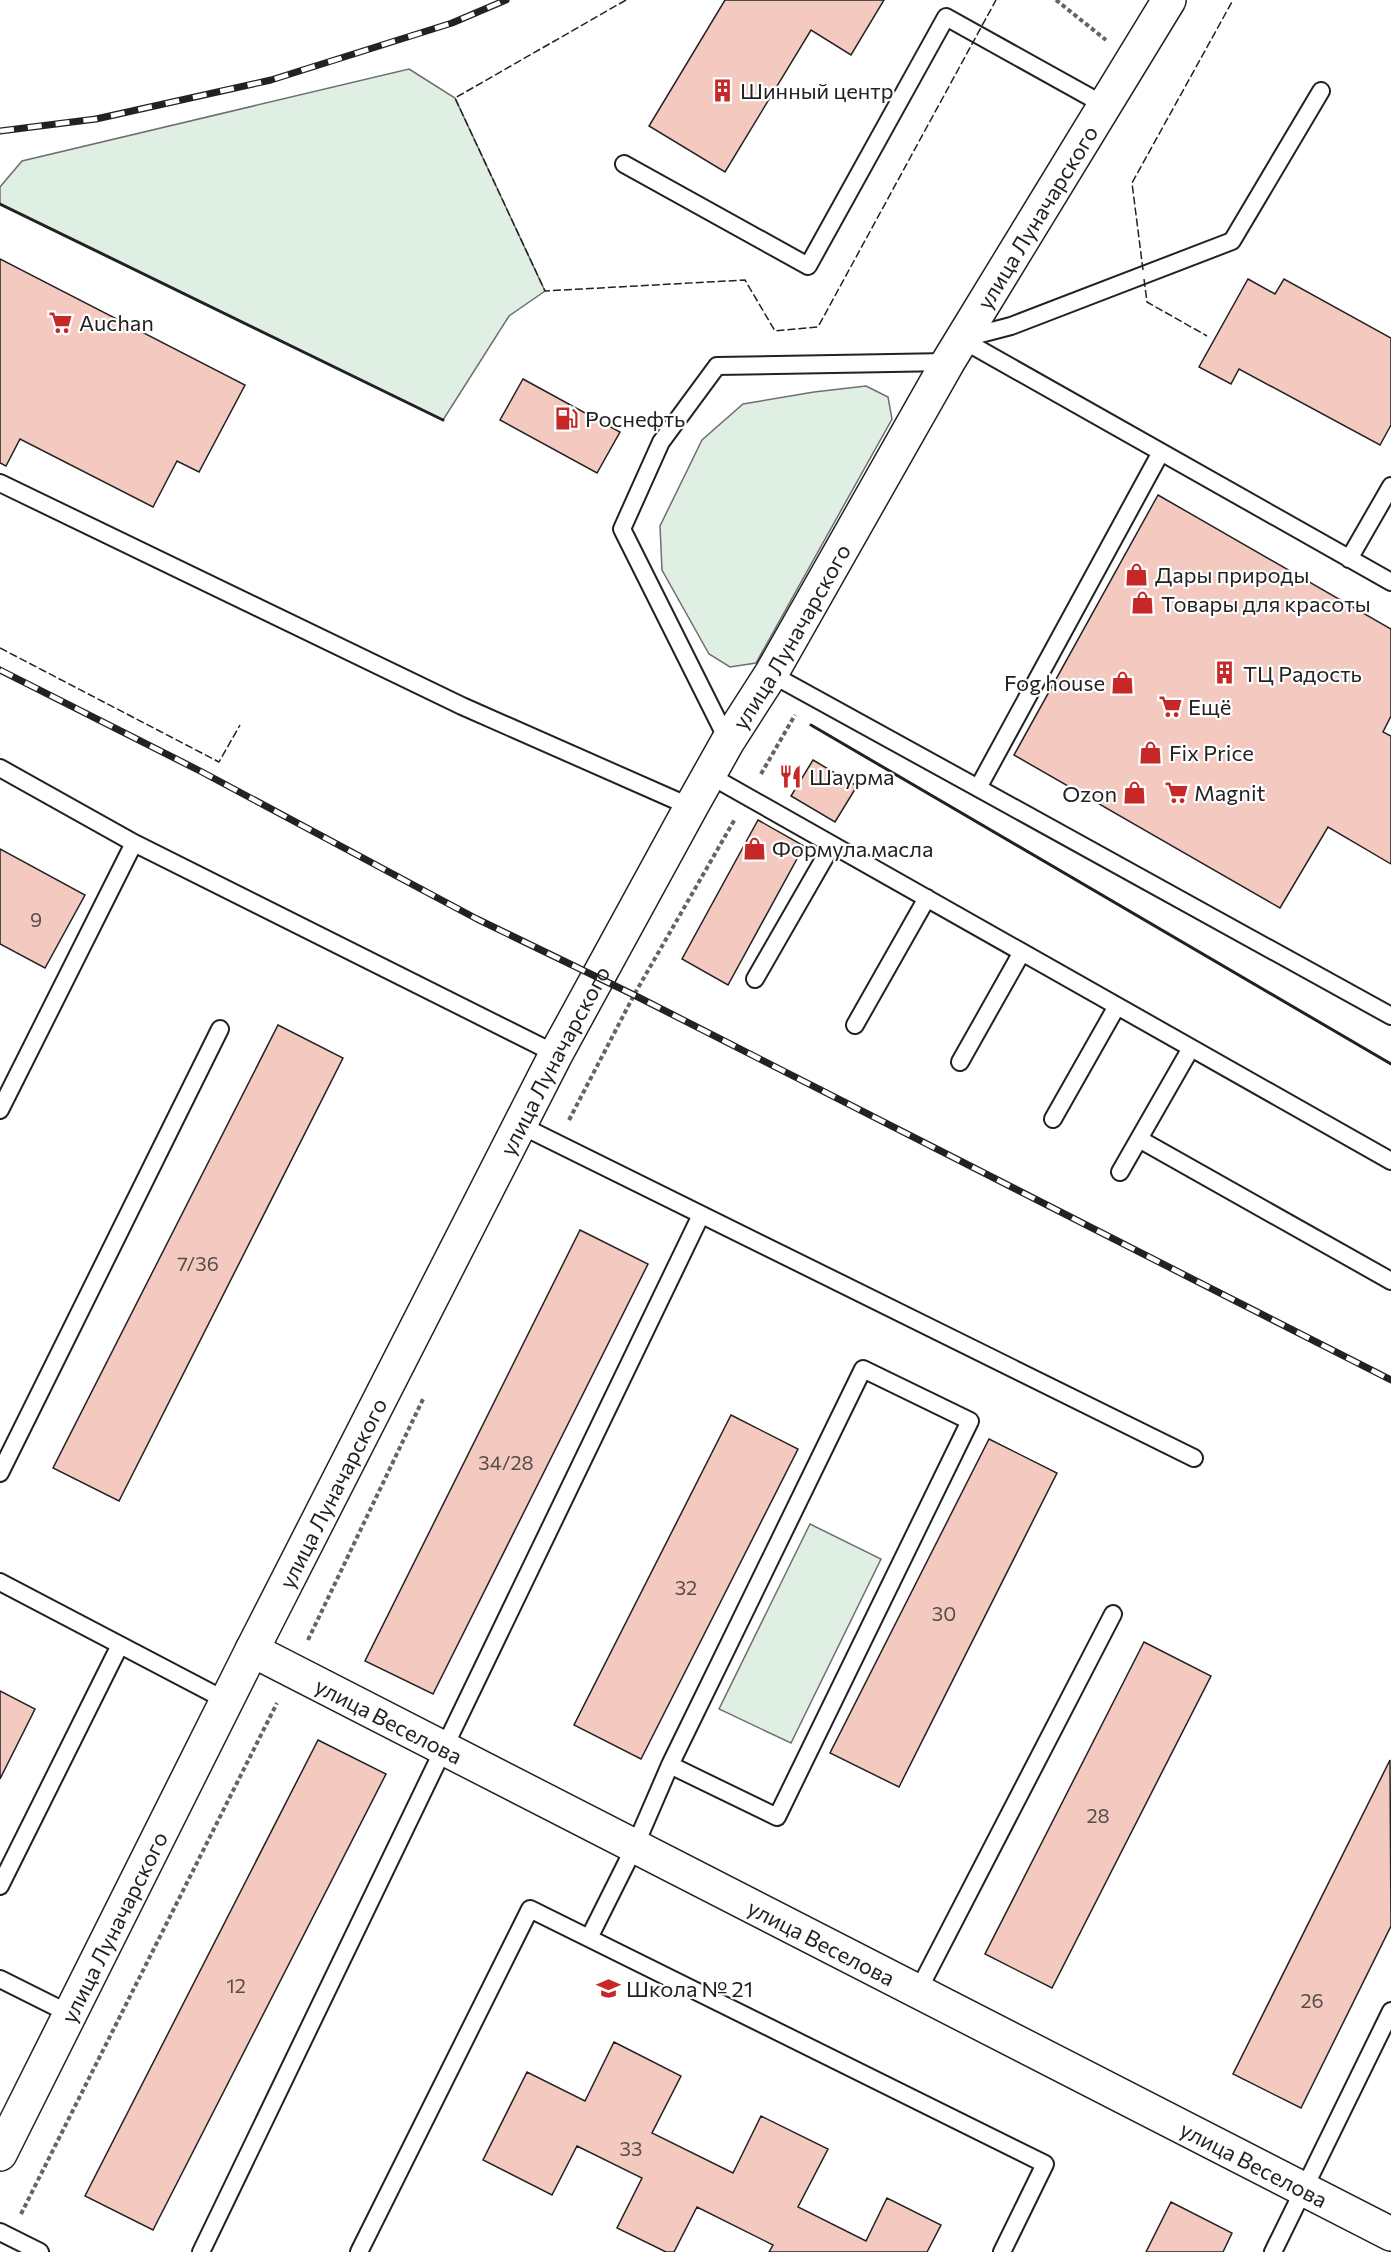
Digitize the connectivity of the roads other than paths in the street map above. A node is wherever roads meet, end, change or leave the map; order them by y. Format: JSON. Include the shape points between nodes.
{"nodes":[{"id":1,"x":1169,"y":0,"type":"edge"},
{"id":2,"x":1321,"y":91,"type":"dead end"},
{"id":3,"x":1106,"y":105,"type":"junction"},
{"id":4,"x":624,"y":164,"type":"dead end"},
{"id":5,"x":955,"y":350,"type":"junction"},
{"id":6,"x":1161,"y":452,"type":"junction"},
{"id":7,"x":0,"y":483,"type":"edge"},
{"id":8,"x":1391,"y":486,"type":"edge"},
{"id":9,"x":1349,"y":559,"type":"junction"},
{"id":10,"x":1391,"y":582,"type":"edge"},
{"id":11,"x":771,"y":674,"type":"junction"},
{"id":12,"x":728,"y":741,"type":"junction"},
{"id":13,"x":0,"y":768,"type":"edge"},
{"id":14,"x":709,"y":775,"type":"junction"},
{"id":15,"x":978,"y":788,"type":"junction"},
{"id":16,"x":691,"y":807,"type":"junction"},
{"id":17,"x":134,"y":843,"type":"junction"},
{"id":18,"x":832,"y":845,"type":"junction"},
{"id":19,"x":927,"y":898,"type":"junction"},
{"id":20,"x":1022,"y":952,"type":"junction"},
{"id":21,"x":755,"y":979,"type":"dead end"},
{"id":22,"x":1117,"y":1006,"type":"junction"},
{"id":23,"x":1391,"y":1016,"type":"edge"},
{"id":24,"x":855,"y":1024,"type":"dead end"},
{"id":25,"x":220,"y":1029,"type":"dead end"},
{"id":26,"x":1191,"y":1048,"type":"junction"},
{"id":27,"x":556,"y":1054,"type":"junction"},
{"id":28,"x":960,"y":1062,"type":"dead end"},
{"id":29,"x":0,"y":1110,"type":"edge"},
{"id":30,"x":1053,"y":1119,"type":"dead end"},
{"id":31,"x":520,"y":1125,"type":"junction"},
{"id":32,"x":1139,"y":1139,"type":"junction"},
{"id":33,"x":1391,"y":1161,"type":"edge"},
{"id":34,"x":1120,"y":1173,"type":"dead end"},
{"id":35,"x":701,"y":1215,"type":"junction"},
{"id":36,"x":1391,"y":1281,"type":"edge"},
{"id":37,"x":1194,"y":1458,"type":"dead end"},
{"id":38,"x":0,"y":1473,"type":"edge"},
{"id":39,"x":0,"y":1582,"type":"edge"},
{"id":40,"x":1113,"y":1614,"type":"dead end"},
{"id":41,"x":120,"y":1645,"type":"junction"},
{"id":42,"x":252,"y":1650,"type":"junction"},
{"id":43,"x":226,"y":1701,"type":"junction"},
{"id":44,"x":444,"y":1749,"type":"junction"},
{"id":45,"x":670,"y":1765,"type":"junction"},
{"id":46,"x":634,"y":1846,"type":"junction"},
{"id":47,"x":0,"y":1886,"type":"edge"},
{"id":48,"x":589,"y":1938,"type":"junction"},
{"id":49,"x":0,"y":1979,"type":"edge"},
{"id":50,"x":918,"y":1992,"type":"junction"},
{"id":51,"x":1391,"y":2011,"type":"edge"},
{"id":52,"x":70,"y":2014,"type":"junction"},
{"id":53,"x":2,"y":2145,"type":"edge"},
{"id":54,"x":1303,"y":2189,"type":"junction"},
{"id":55,"x":5,"y":2234,"type":"edge"},
{"id":56,"x":1391,"y":2234,"type":"edge"},
{"id":57,"x":40,"y":2252,"type":"edge"},
{"id":58,"x":201,"y":2252,"type":"edge"},
{"id":59,"x":359,"y":2252,"type":"edge"},
{"id":60,"x":1002,"y":2252,"type":"edge"},
{"id":61,"x":1273,"y":2252,"type":"edge"}],
"edges":[{"from":1,"to":3,"type":"main road","name":"улица Луначарского"},
{"from":2,"to":5,"type":"lane","via":[[1232,242]]},
{"from":3,"to":4,"type":"lane","via":[[946,17],[808,266]]},
{"from":3,"to":5,"type":"main road","name":"улица Луначарского"},
{"from":5,"to":6,"type":"lane"},
{"from":5,"to":11,"type":"main road","name":"улица Луначарского"},
{"from":5,"to":12,"type":"lane","via":[[717,366],[662,442],[622,529]]},
{"from":6,"to":9,"type":"lane"},
{"from":6,"to":15,"type":"lane"},
{"from":7,"to":16,"type":"lane","via":[[462,706]]},
{"from":8,"to":9,"type":"lane"},
{"from":9,"to":10,"type":"lane"},
{"from":11,"to":12,"type":"main road","name":"улица Луначарского"},
{"from":11,"to":15,"type":"lane"},
{"from":12,"to":14,"type":"main road","name":"улица Луначарского"},
{"from":13,"to":17,"type":"lane"},
{"from":14,"to":16,"type":"main road","name":"улица Луначарского"},
{"from":14,"to":18,"type":"lane"},
{"from":15,"to":23,"type":"lane"},
{"from":16,"to":27,"type":"main road","name":"улица Луначарского"},
{"from":17,"to":27,"type":"lane"},
{"from":17,"to":29,"type":"lane"},
{"from":18,"to":19,"type":"lane"},
{"from":18,"to":21,"type":"lane"},
{"from":19,"to":20,"type":"lane"},
{"from":19,"to":24,"type":"lane"},
{"from":20,"to":22,"type":"lane"},
{"from":20,"to":28,"type":"lane"},
{"from":22,"to":26,"type":"lane"},
{"from":22,"to":30,"type":"lane"},
{"from":25,"to":38,"type":"lane"},
{"from":26,"to":32,"type":"lane"},
{"from":26,"to":33,"type":"lane"},
{"from":27,"to":31,"type":"main road","name":"улица Луначарского"},
{"from":31,"to":35,"type":"lane"},
{"from":31,"to":42,"type":"main road","name":"улица Луначарского"},
{"from":32,"to":34,"type":"lane"},
{"from":32,"to":36,"type":"lane"},
{"from":35,"to":37,"type":"lane"},
{"from":35,"to":44,"type":"lane"},
{"from":39,"to":41,"type":"lane"},
{"from":40,"to":50,"type":"lane"},
{"from":41,"to":43,"type":"lane"},
{"from":41,"to":47,"type":"lane"},
{"from":42,"to":43,"type":"main road","name":"улица Луначарского"},
{"from":42,"to":44,"type":"main road","name":"улица Веселова"},
{"from":43,"to":52,"type":"main road","name":"улица Луначарского"},
{"from":44,"to":46,"type":"main road","name":"улица Веселова"},
{"from":44,"to":58,"type":"lane"},
{"from":45,"to":45,"type":"lane","via":[[777,1817],[970,1421],[863,1369]]},
{"from":45,"to":46,"type":"lane"},
{"from":46,"to":48,"type":"lane"},
{"from":46,"to":50,"type":"main road","name":"улица Веселова"},
{"from":48,"to":59,"type":"lane","via":[[530,1909]]},
{"from":48,"to":60,"type":"lane","via":[[1046,2164]]},
{"from":49,"to":52,"type":"lane"},
{"from":50,"to":54,"type":"main road","name":"улица Веселова"},
{"from":51,"to":54,"type":"lane"},
{"from":52,"to":53,"type":"main road","name":"улица Луначарского"},
{"from":54,"to":56,"type":"main road","name":"улица Веселова"},
{"from":54,"to":61,"type":"lane"},
{"from":55,"to":57,"type":"lane"}]}
